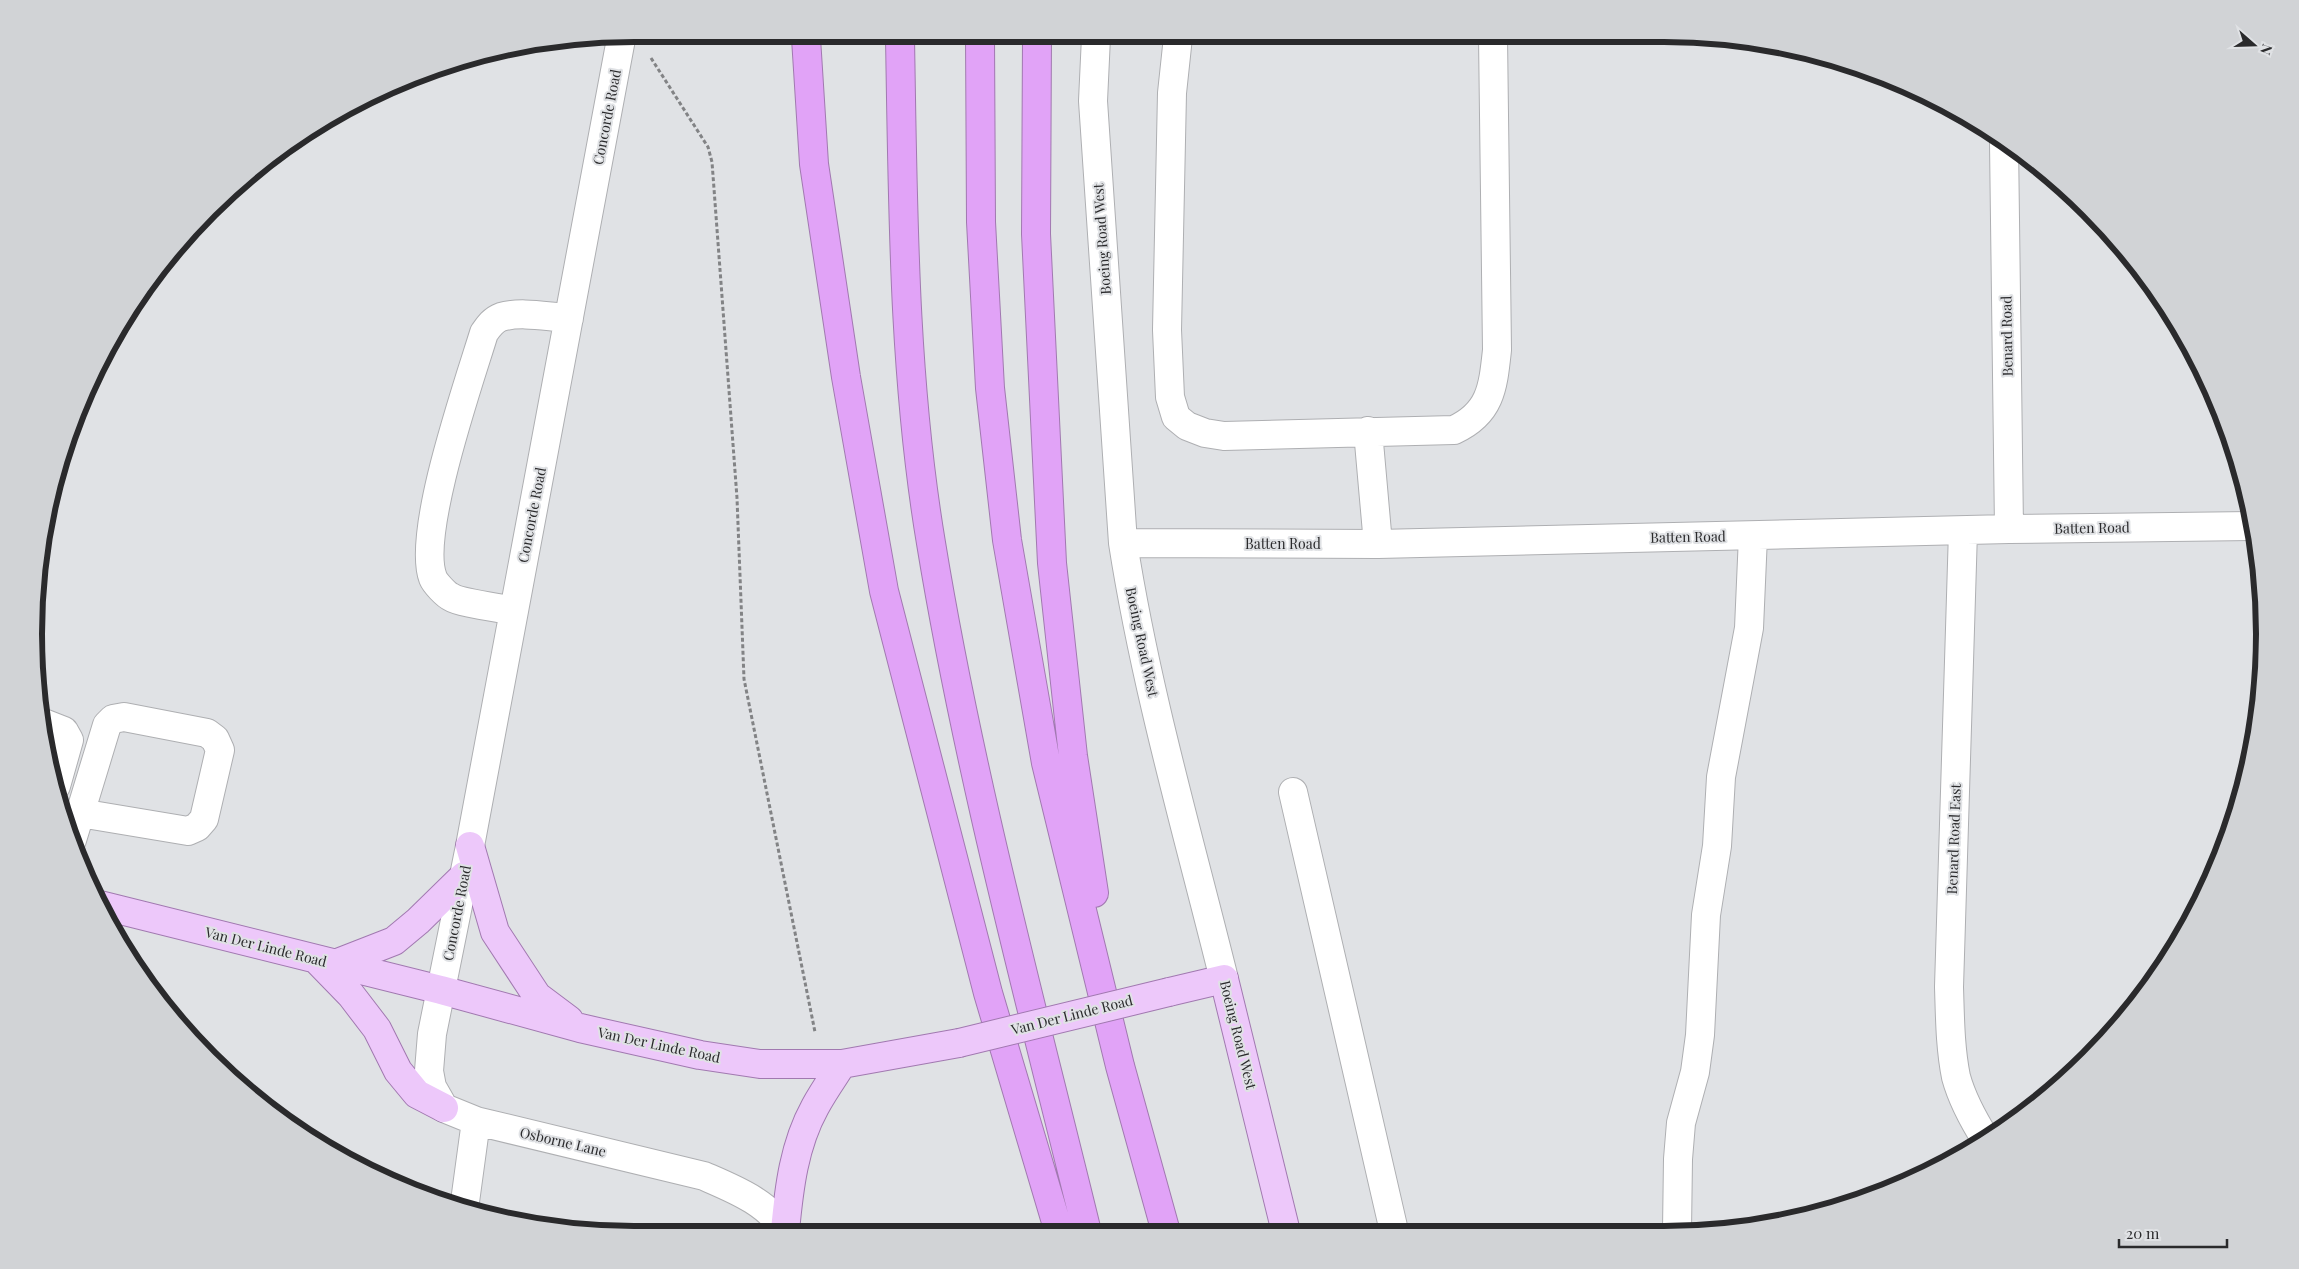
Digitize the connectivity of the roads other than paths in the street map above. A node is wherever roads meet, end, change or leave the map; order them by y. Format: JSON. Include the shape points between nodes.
{"nodes":[{"id":1,"x":806,"y":42,"type":"edge"},
{"id":2,"x":900,"y":42,"type":"edge"},
{"id":3,"x":980,"y":42,"type":"edge"},
{"id":4,"x":1037,"y":42,"type":"edge"},
{"id":5,"x":1096,"y":42,"type":"edge"},
{"id":6,"x":1177,"y":42,"type":"edge"},
{"id":7,"x":1493,"y":42,"type":"edge"},
{"id":8,"x":620,"y":43,"type":"edge"},
{"id":9,"x":2004,"y":150,"type":"edge"},
{"id":10,"x":569,"y":318,"type":"junction"},
{"id":11,"x":1368,"y":431,"type":"junction"},
{"id":12,"x":2246,"y":526,"type":"edge"},
{"id":13,"x":2009,"y":529,"type":"junction"},
{"id":14,"x":1963,"y":531,"type":"junction"},
{"id":15,"x":1753,"y":536,"type":"junction"},
{"id":16,"x":1122,"y":543,"type":"junction"},
{"id":17,"x":1378,"y":544,"type":"junction"},
{"id":18,"x":514,"y":610,"type":"junction"},
{"id":19,"x":50,"y":726,"type":"edge"},
{"id":20,"x":60,"y":773,"type":"edge"},
{"id":21,"x":1293,"y":792,"type":"dead end"},
{"id":22,"x":80,"y":813,"type":"junction"},
{"id":23,"x":75,"y":829,"type":"edge"},
{"id":24,"x":470,"y":846,"type":"junction"},
{"id":25,"x":464,"y":876,"type":"junction"},
{"id":26,"x":111,"y":909,"type":"edge"},
{"id":27,"x":326,"y":962,"type":"junction"},
{"id":28,"x":1224,"y":979,"type":"junction"},
{"id":29,"x":441,"y":990,"type":"junction"},
{"id":30,"x":580,"y":1028,"type":"junction"},
{"id":31,"x":831,"y":1064,"type":"junction"},
{"id":32,"x":1120,"y":1066,"type":"junction"},
{"id":33,"x":444,"y":1108,"type":"junction"},
{"id":34,"x":476,"y":1121,"type":"junction"},
{"id":35,"x":1982,"y":1134,"type":"edge"},
{"id":36,"x":465,"y":1201,"type":"edge"},
{"id":37,"x":780,"y":1226,"type":"edge"},
{"id":38,"x":786,"y":1226,"type":"edge"},
{"id":39,"x":1058,"y":1226,"type":"edge"},
{"id":40,"x":1087,"y":1226,"type":"edge"},
{"id":41,"x":1164,"y":1226,"type":"edge"},
{"id":42,"x":1285,"y":1226,"type":"edge"},
{"id":43,"x":1393,"y":1226,"type":"edge"},
{"id":44,"x":1677,"y":1226,"type":"edge"}],
"edges":[{"from":1,"to":39,"type":"highway","via":[[814,164],[846,377],[884,591],[988,993]]},
{"from":2,"to":40,"type":"highway","via":[[903,235],[912,391],[931,541],[979,793]]},
{"from":3,"to":32,"type":"highway","via":[[983,261],[990,388],[1007,540],[1046,763]]},
{"from":4,"to":32,"type":"highway","via":[[1036,234],[1052,563],[1073,756]]},
{"from":5,"to":16,"type":"street","name":"Boeing Road West","via":[[1093,101]]},
{"from":6,"to":11,"type":"street","via":[[1172,93],[1167,330],[1170,397],[1176,417],[1187,426],[1224,436]]},
{"from":7,"to":11,"type":"street","via":[[1497,350],[1493,386],[1481,411],[1469,423],[1454,430]]},
{"from":8,"to":10,"type":"street","name":"Concorde Road"},
{"from":9,"to":13,"type":"street","name":"Benard Road"},
{"from":10,"to":18,"type":"street","name":"Concorde Road"},
{"from":10,"to":18,"type":"street","via":[[502,317],[492,322],[484,333],[435,508],[429,556],[433,579],[451,598]]},
{"from":11,"to":17,"type":"street"},
{"from":12,"to":13,"type":"street","name":"Batten Road"},
{"from":13,"to":14,"type":"street","name":"Batten Road"},
{"from":14,"to":15,"type":"street","name":"Batten Road"},
{"from":14,"to":35,"type":"street","name":"Benard Road East","via":[[1949,987],[1957,1078]]},
{"from":15,"to":17,"type":"street","name":"Batten Road"},
{"from":15,"to":44,"type":"street","via":[[1749,628],[1721,776],[1717,846],[1706,915],[1700,1035],[1695,1072],[1681,1123]]},
{"from":16,"to":17,"type":"street","name":"Batten Road"},
{"from":16,"to":28,"type":"street","name":"Boeing Road West","via":[[1145,664]]},
{"from":18,"to":24,"type":"street","name":"Concorde Road"},
{"from":19,"to":20,"type":"street","via":[[64,731],[69,740]]},
{"from":21,"to":43,"type":"street"},
{"from":22,"to":22,"type":"street","via":[[188,831],[197,827],[204,819],[220,750],[215,739],[207,734],[124,717],[113,719],[107,725]]},
{"from":22,"to":23,"type":"street"},
{"from":24,"to":25,"type":"street","name":"Concorde Road"},
{"from":24,"to":30,"type":"main road","via":[[495,932],[537,996]]},
{"from":25,"to":27,"type":"main road","via":[[394,941]]},
{"from":25,"to":29,"type":"street","name":"Concorde Road"},
{"from":26,"to":27,"type":"main road","name":"Van Der Linde Road"},
{"from":27,"to":29,"type":"main road","name":"Van Der Linde Road"},
{"from":27,"to":33,"type":"main road","via":[[377,1028],[398,1071],[417,1094]]},
{"from":28,"to":31,"type":"main road","name":"Van Der Linde Road","bridge":true,"via":[[959,1043]]},
{"from":28,"to":42,"type":"main road","name":"Boeing Road West"},
{"from":29,"to":30,"type":"main road","name":"Van Der Linde Road"},
{"from":29,"to":33,"type":"street","via":[[429,1071],[432,1087]]},
{"from":30,"to":31,"type":"main road","name":"Van Der Linde Road","via":[[700,1056],[760,1064]]},
{"from":31,"to":38,"type":"main road","via":[[797,1149],[788,1194]]},
{"from":32,"to":41,"type":"highway"},
{"from":33,"to":34,"type":"street","name":"Osborne Lane"},
{"from":34,"to":36,"type":"street"},
{"from":34,"to":37,"type":"street","name":"Osborne Lane","via":[[704,1176],[738,1190],[760,1205]]}]}
